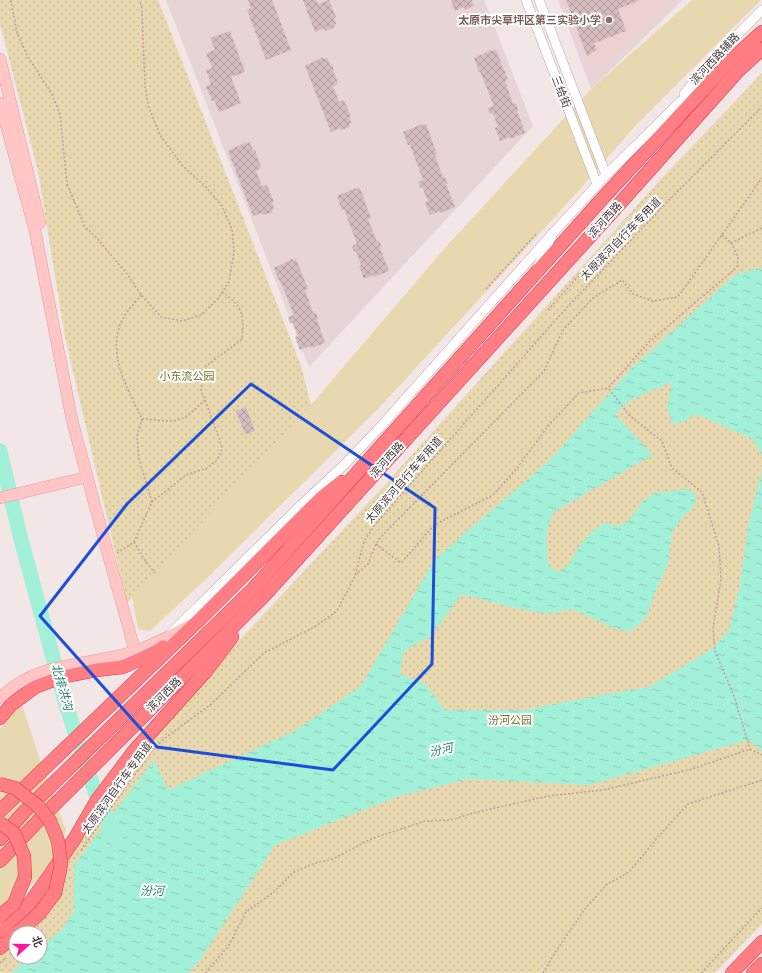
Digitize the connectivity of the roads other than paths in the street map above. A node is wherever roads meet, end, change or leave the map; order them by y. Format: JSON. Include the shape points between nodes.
{"nodes":[{"id":1,"x":526,"y":0,"type":"edge"},
{"id":2,"x":539,"y":0,"type":"edge"},
{"id":3,"x":762,"y":10,"type":"edge"},
{"id":4,"x":762,"y":32,"type":"edge"},
{"id":5,"x":762,"y":48,"type":"edge"},
{"id":6,"x":0,"y":59,"type":"edge"},
{"id":7,"x":729,"y":62,"type":"junction"},
{"id":8,"x":0,"y":103,"type":"edge"},
{"id":9,"x":671,"y":111,"type":"junction"},
{"id":10,"x":606,"y":175,"type":"junction"},
{"id":11,"x":597,"y":184,"type":"junction"},
{"id":12,"x":553,"y":233,"type":"junction"},
{"id":13,"x":533,"y":276,"type":"junction"},
{"id":14,"x":50,"y":305,"type":"junction"},
{"id":15,"x":377,"y":451,"type":"junction"},
{"id":16,"x":344,"y":465,"type":"junction"},
{"id":17,"x":87,"y":477,"type":"junction"},
{"id":18,"x":0,"y":498,"type":"edge"},
{"id":19,"x":321,"y":498,"type":"junction"},
{"id":20,"x":262,"y":598,"type":"junction"},
{"id":21,"x":197,"y":622,"type":"junction"},
{"id":22,"x":166,"y":637,"type":"junction"},
{"id":23,"x":135,"y":651,"type":"junction"},
{"id":24,"x":121,"y":661,"type":"junction"},
{"id":25,"x":0,"y":698,"type":"edge"},
{"id":26,"x":0,"y":718,"type":"edge"},
{"id":27,"x":0,"y":784,"type":"edge"},
{"id":28,"x":0,"y":810,"type":"edge"},
{"id":29,"x":0,"y":823,"type":"edge"},
{"id":30,"x":0,"y":839,"type":"edge"},
{"id":31,"x":0,"y":861,"type":"edge"},
{"id":32,"x":0,"y":916,"type":"edge"},
{"id":33,"x":27,"y":925,"type":"edge"},
{"id":34,"x":0,"y":931,"type":"edge"},
{"id":35,"x":8,"y":941,"type":"edge"},
{"id":36,"x":762,"y":942,"type":"edge"},
{"id":37,"x":0,"y":948,"type":"edge"},
{"id":38,"x":762,"y":964,"type":"edge"},
{"id":39,"x":732,"y":973,"type":"edge"},
{"id":40,"x":753,"y":973,"type":"edge"}],
"edges":[{"from":1,"to":11,"type":"street","name":"三给街"},
{"from":2,"to":10,"type":"street","name":"三给街"},
{"from":3,"to":9,"type":"street","name":"滨河西路辅路","via":[[703,70]]},
{"from":4,"to":7,"type":"highway","name":"滨河西路"},
{"from":5,"to":20,"type":"highway","name":"滨河西路","via":[[738,71]]},
{"from":6,"to":14,"type":"main road","via":[[43,236]]},
{"from":7,"to":9,"type":"street"},
{"from":7,"to":13,"type":"highway","name":"滨河西路"},
{"from":8,"to":14,"type":"main road","via":[[35,231]]},
{"from":9,"to":10,"type":"street"},
{"from":10,"to":11,"type":"street"},
{"from":11,"to":12,"type":"street"},
{"from":12,"to":13,"type":"street"},
{"from":12,"to":16,"type":"street"},
{"from":13,"to":15,"type":"highway","name":"滨河西路"},
{"from":14,"to":17,"type":"main road","via":[[72,420]]},
{"from":15,"to":19,"type":"highway"},
{"from":15,"to":30,"type":"highway","name":"滨河西路","via":[[253,589]]},
{"from":16,"to":19,"type":"street"},
{"from":16,"to":22,"type":"street"},
{"from":17,"to":18,"type":"main road"},
{"from":17,"to":23,"type":"main road"},
{"from":19,"to":21,"type":"highway"},
{"from":20,"to":31,"type":"highway","name":"滨河西路"},
{"from":20,"to":34,"type":"highway","via":[[208,670],[134,751],[97,800],[72,852],[29,904]]},
{"from":21,"to":22,"type":"main road"},
{"from":21,"to":24,"type":"highway","via":[[156,652]]},
{"from":21,"to":28,"type":"highway"},
{"from":22,"to":23,"type":"main road"},
{"from":23,"to":24,"type":"main road"},
{"from":24,"to":25,"type":"main road","via":[[63,666],[16,684]]},
{"from":24,"to":26,"type":"highway","via":[[35,687],[12,704]]},
{"from":27,"to":33,"type":"highway","bridge":true,"via":[[15,788],[38,806],[50,821],[58,841],[61,865],[55,893]]},
{"from":29,"to":32,"type":"highway","bridge":true,"via":[[14,833],[24,856],[25,877],[14,904]]},
{"from":35,"to":37,"type":"highway"},
{"from":36,"to":39,"type":"highway"},
{"from":38,"to":40,"type":"highway"}]}
